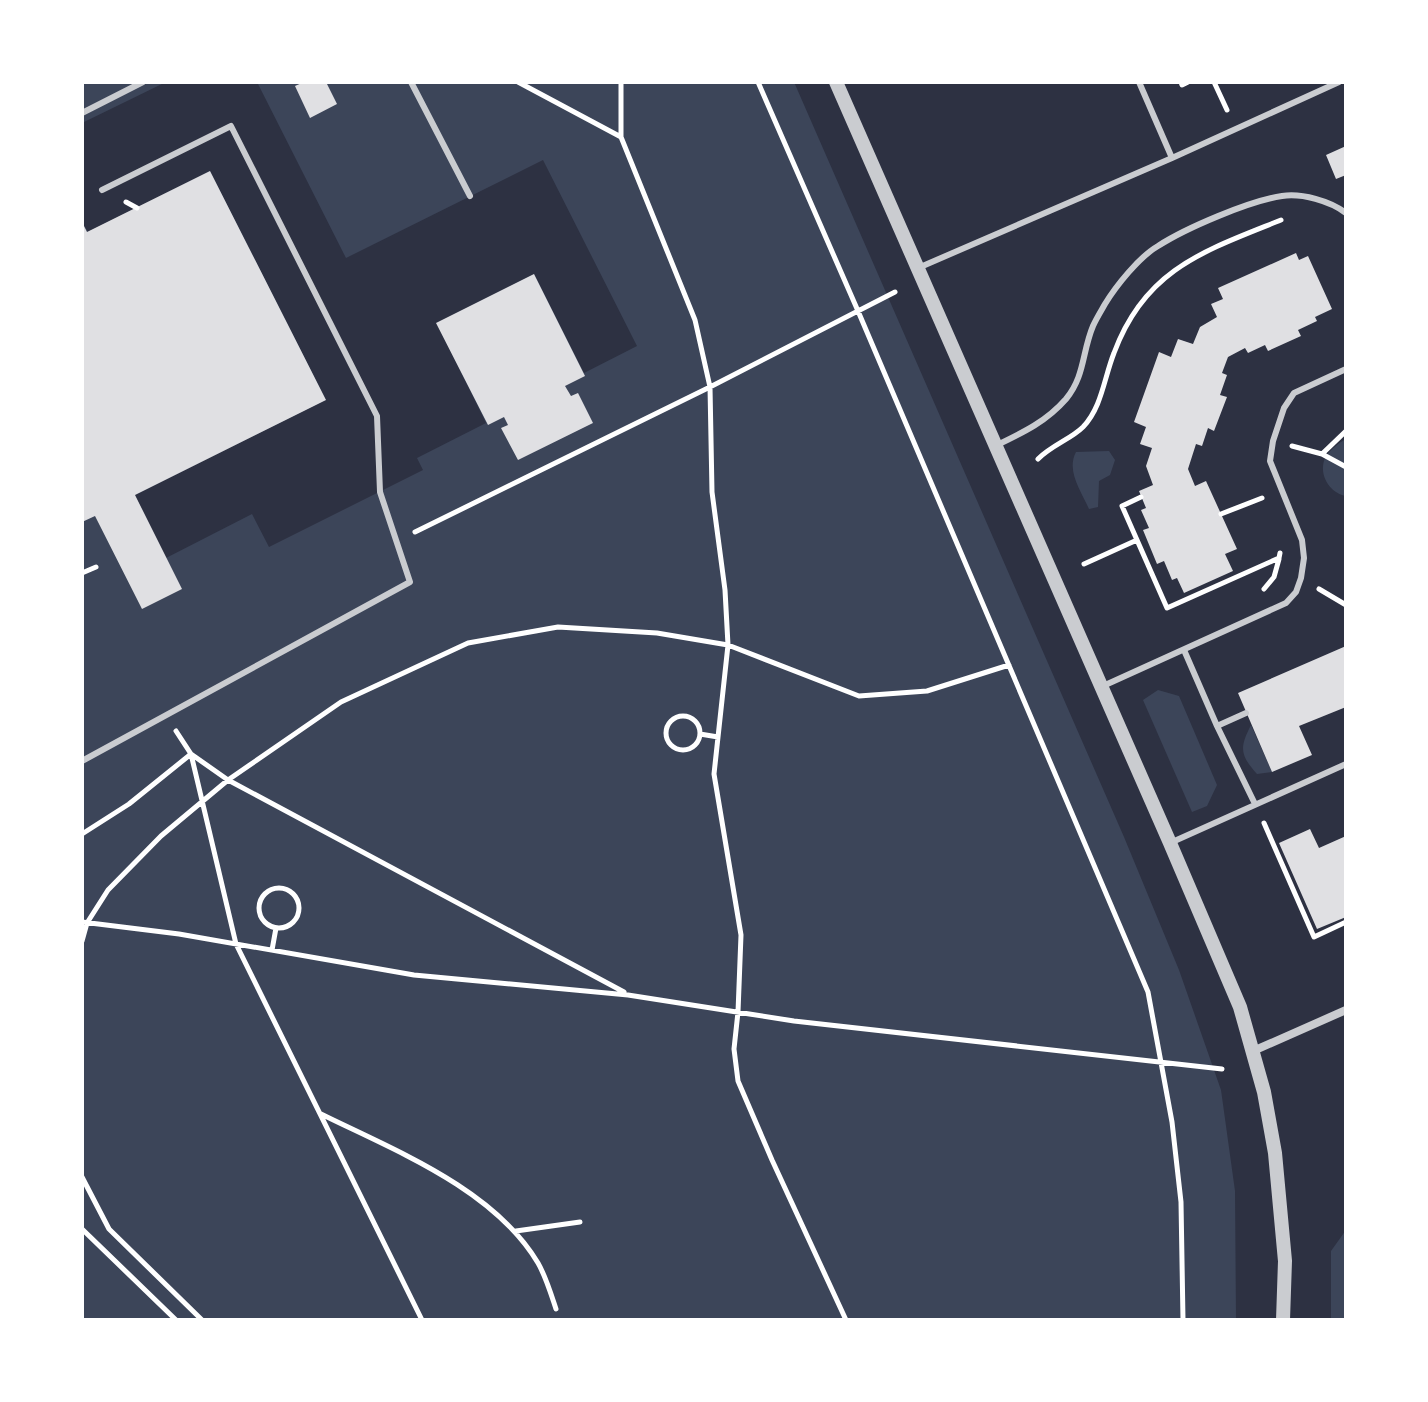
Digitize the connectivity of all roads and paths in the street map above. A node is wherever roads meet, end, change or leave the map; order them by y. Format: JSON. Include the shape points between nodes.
{"nodes":[{"id":1,"x":143,"y":82,"type":"edge"},
{"id":2,"x":411,"y":82,"type":"edge"},
{"id":3,"x":518,"y":82,"type":"edge"},
{"id":4,"x":621,"y":82,"type":"edge"},
{"id":5,"x":758,"y":82,"type":"edge"},
{"id":6,"x":836,"y":82,"type":"edge"},
{"id":7,"x":1139,"y":82,"type":"edge"},
{"id":8,"x":1181,"y":82,"type":"edge"},
{"id":9,"x":1188,"y":82,"type":"edge"},
{"id":10,"x":1214,"y":82,"type":"edge"},
{"id":11,"x":1339,"y":82,"type":"edge"},
{"id":12,"x":1218,"y":92,"type":"dead end"},
{"id":13,"x":82,"y":113,"type":"edge"},
{"id":14,"x":621,"y":137,"type":"junction"},
{"id":15,"x":1172,"y":158,"type":"junction"},
{"id":16,"x":102,"y":190,"type":"dead end"},
{"id":17,"x":470,"y":196,"type":"dead end"},
{"id":18,"x":1346,"y":213,"type":"edge"},
{"id":19,"x":1293,"y":216,"type":"dead end"},
{"id":20,"x":917,"y":269,"type":"junction"},
{"id":21,"x":895,"y":292,"type":"dead end"},
{"id":22,"x":858,"y":311,"type":"junction"},
{"id":23,"x":1346,"y":369,"type":"edge"},
{"id":24,"x":710,"y":387,"type":"junction"},
{"id":25,"x":1346,"y":431,"type":"edge"},
{"id":26,"x":1273,"y":441,"type":"junction"},
{"id":27,"x":995,"y":446,"type":"junction"},
{"id":28,"x":1322,"y":454,"type":"junction"},
{"id":29,"x":1038,"y":459,"type":"dead end"},
{"id":30,"x":1346,"y":467,"type":"edge"},
{"id":31,"x":1141,"y":497,"type":"dead end"},
{"id":32,"x":1266,"y":509,"type":"dead end"},
{"id":33,"x":1221,"y":514,"type":"dead end"},
{"id":34,"x":1137,"y":540,"type":"junction"},
{"id":35,"x":396,"y":541,"type":"junction"},
{"id":36,"x":1281,"y":544,"type":"dead end"},
{"id":37,"x":1084,"y":564,"type":"dead end"},
{"id":38,"x":96,"y":567,"type":"dead end"},
{"id":39,"x":82,"y":573,"type":"edge"},
{"id":40,"x":1301,"y":578,"type":"junction"},
{"id":41,"x":1346,"y":605,"type":"edge"},
{"id":42,"x":728,"y":645,"type":"junction"},
{"id":43,"x":1184,"y":650,"type":"junction"},
{"id":44,"x":1009,"y":665,"type":"junction"},
{"id":45,"x":1101,"y":687,"type":"junction"},
{"id":46,"x":1246,"y":713,"type":"dead end"},
{"id":47,"x":172,"y":726,"type":"dead end"},
{"id":48,"x":1217,"y":726,"type":"junction"},
{"id":49,"x":700,"y":734,"type":"junction"},
{"id":50,"x":718,"y":737,"type":"junction"},
{"id":51,"x":191,"y":754,"type":"junction"},
{"id":52,"x":82,"y":761,"type":"edge"},
{"id":53,"x":1346,"y":764,"type":"edge"},
{"id":54,"x":228,"y":780,"type":"junction"},
{"id":55,"x":202,"y":802,"type":"junction"},
{"id":56,"x":1255,"y":804,"type":"junction"},
{"id":57,"x":82,"y":834,"type":"edge"},
{"id":58,"x":1170,"y":843,"type":"junction"},
{"id":59,"x":85,"y":922,"type":"edge"},
{"id":60,"x":1346,"y":922,"type":"edge"},
{"id":61,"x":276,"y":928,"type":"junction"},
{"id":62,"x":82,"y":941,"type":"edge"},
{"id":63,"x":236,"y":944,"type":"junction"},
{"id":64,"x":272,"y":950,"type":"junction"},
{"id":65,"x":628,"y":995,"type":"junction"},
{"id":66,"x":1346,"y":1010,"type":"edge"},
{"id":67,"x":738,"y":1012,"type":"junction"},
{"id":68,"x":1253,"y":1051,"type":"junction"},
{"id":69,"x":1162,"y":1061,"type":"junction"},
{"id":70,"x":1222,"y":1069,"type":"dead end"},
{"id":71,"x":320,"y":1113,"type":"junction"},
{"id":72,"x":82,"y":1177,"type":"edge"},
{"id":73,"x":580,"y":1222,"type":"dead end"},
{"id":74,"x":82,"y":1229,"type":"edge"},
{"id":75,"x":515,"y":1232,"type":"junction"},
{"id":76,"x":556,"y":1309,"type":"dead end"},
{"id":77,"x":176,"y":1320,"type":"edge"},
{"id":78,"x":202,"y":1320,"type":"edge"},
{"id":79,"x":422,"y":1320,"type":"edge"},
{"id":80,"x":846,"y":1320,"type":"edge"},
{"id":81,"x":1183,"y":1320,"type":"edge"},
{"id":82,"x":1283,"y":1320,"type":"edge"}],
"edges":[{"from":1,"to":13,"type":"lane"},
{"from":2,"to":17,"type":"lane"},
{"from":3,"to":14,"type":"path"},
{"from":4,"to":14,"type":"path"},
{"from":5,"to":22,"type":"path"},
{"from":6,"to":20,"type":"street"},
{"from":7,"to":15,"type":"lane"},
{"from":8,"to":9,"type":"path"},
{"from":10,"to":12,"type":"path"},
{"from":11,"to":15,"type":"lane"},
{"from":14,"to":24,"type":"path","via":[[695,320]]},
{"from":15,"to":20,"type":"lane"},
{"from":16,"to":35,"type":"lane","via":[[231,126],[377,416],[380,492]]},
{"from":18,"to":27,"type":"lane","via":[[1322,201],[1284,196],[1204,222],[1155,247],[1106,302],[1093,325],[1078,383],[1048,418]]},
{"from":19,"to":29,"type":"path","via":[[1207,250],[1146,295],[1126,323],[1095,412],[1082,429]]},
{"from":20,"to":27,"type":"street"},
{"from":21,"to":22,"type":"path"},
{"from":22,"to":24,"type":"path"},
{"from":22,"to":44,"type":"path"},
{"from":23,"to":26,"type":"lane","via":[[1294,393]]},
{"from":24,"to":35,"type":"path"},
{"from":24,"to":42,"type":"path","via":[[712,492]]},
{"from":25,"to":28,"type":"path"},
{"from":26,"to":28,"type":"path"},
{"from":26,"to":40,"type":"lane","via":[[1270,461],[1302,540]]},
{"from":27,"to":45,"type":"street"},
{"from":28,"to":30,"type":"path"},
{"from":31,"to":34,"type":"path","via":[[1122,506]]},
{"from":32,"to":33,"type":"path","via":[[1261,497]]},
{"from":34,"to":36,"type":"path","via":[[1167,608],[1279,558]]},
{"from":34,"to":37,"type":"path"},
{"from":35,"to":52,"type":"lane","via":[[410,582]]},
{"from":38,"to":39,"type":"path"},
{"from":40,"to":41,"type":"path"},
{"from":40,"to":43,"type":"lane","via":[[1286,603]]},
{"from":42,"to":44,"type":"path","via":[[859,696],[927,691]]},
{"from":42,"to":50,"type":"path"},
{"from":42,"to":54,"type":"path","via":[[657,633],[558,627],[468,643],[341,702]]},
{"from":43,"to":45,"type":"lane"},
{"from":43,"to":48,"type":"lane"},
{"from":44,"to":69,"type":"path","via":[[1148,992]]},
{"from":45,"to":58,"type":"street"},
{"from":46,"to":48,"type":"lane"},
{"from":47,"to":51,"type":"path"},
{"from":48,"to":56,"type":"lane"},
{"from":49,"to":49,"type":"path","via":[[696,722],[680,716],[672,720],[666,736],[678,750],[687,750]]},
{"from":49,"to":50,"type":"path"},
{"from":50,"to":67,"type":"path","via":[[714,774],[741,935]]},
{"from":51,"to":54,"type":"path"},
{"from":51,"to":55,"type":"path"},
{"from":51,"to":57,"type":"path"},
{"from":53,"to":56,"type":"lane"},
{"from":54,"to":55,"type":"path"},
{"from":54,"to":65,"type":"path"},
{"from":55,"to":59,"type":"path","via":[[108,890]]},
{"from":55,"to":63,"type":"path"},
{"from":56,"to":58,"type":"lane"},
{"from":56,"to":60,"type":"path","via":[[1314,937]]},
{"from":58,"to":68,"type":"street","via":[[1240,1007]]},
{"from":59,"to":62,"type":"path"},
{"from":59,"to":63,"type":"path"},
{"from":61,"to":61,"type":"path","via":[[295,921],[299,911],[298,900],[282,888],[263,895],[259,904],[260,915]]},
{"from":61,"to":64,"type":"path"},
{"from":63,"to":64,"type":"path"},
{"from":63,"to":71,"type":"path"},
{"from":64,"to":65,"type":"path","via":[[414,975]]},
{"from":65,"to":67,"type":"path"},
{"from":66,"to":68,"type":"street"},
{"from":67,"to":69,"type":"path"},
{"from":67,"to":80,"type":"path","via":[[738,1081]]},
{"from":68,"to":82,"type":"street","via":[[1280,1195]]},
{"from":69,"to":70,"type":"path"},
{"from":69,"to":81,"type":"path","via":[[1181,1202]]},
{"from":71,"to":75,"type":"path","via":[[428,1167],[492,1208]]},
{"from":71,"to":79,"type":"path"},
{"from":72,"to":78,"type":"path","via":[[109,1229]]},
{"from":73,"to":75,"type":"path"},
{"from":74,"to":77,"type":"path"},
{"from":75,"to":76,"type":"path","via":[[540,1265]]}]}
